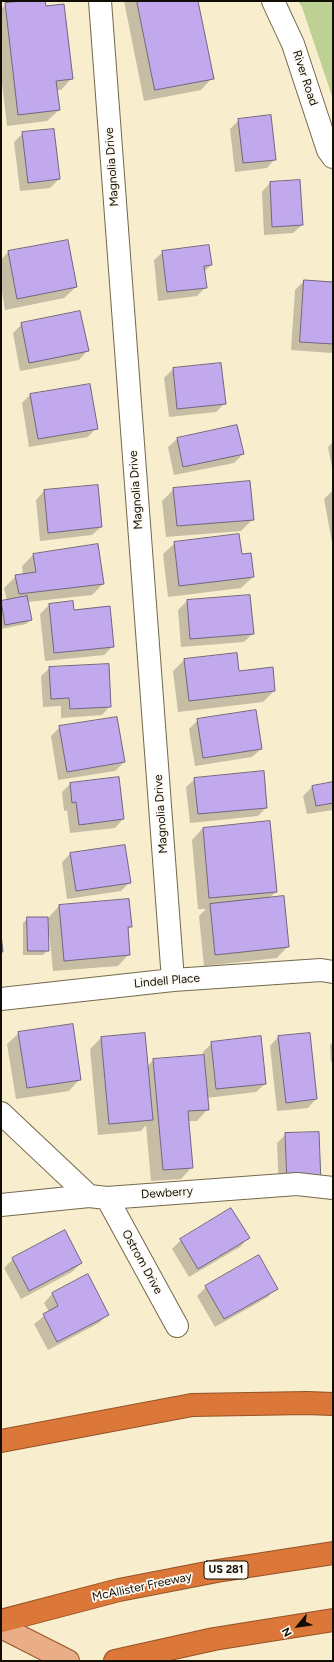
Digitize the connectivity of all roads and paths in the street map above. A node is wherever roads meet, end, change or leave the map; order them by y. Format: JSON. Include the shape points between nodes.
{"nodes":[{"id":1,"x":100,"y":1,"type":"edge"},
{"id":2,"x":273,"y":1,"type":"edge"},
{"id":3,"x":333,"y":157,"type":"edge"},
{"id":4,"x":333,"y":972,"type":"edge"},
{"id":5,"x":173,"y":980,"type":"junction"},
{"id":6,"x":1,"y":999,"type":"edge"},
{"id":7,"x":1,"y":1113,"type":"edge"},
{"id":8,"x":333,"y":1188,"type":"edge"},
{"id":9,"x":98,"y":1197,"type":"junction"},
{"id":10,"x":1,"y":1205,"type":"edge"},
{"id":11,"x":177,"y":1326,"type":"dead end"},
{"id":12,"x":333,"y":1404,"type":"edge"},
{"id":13,"x":1,"y":1441,"type":"edge"},
{"id":14,"x":333,"y":1553,"type":"edge"},
{"id":15,"x":333,"y":1620,"type":"edge"},
{"id":16,"x":1,"y":1621,"type":"edge"},
{"id":17,"x":1,"y":1627,"type":"edge"},
{"id":18,"x":68,"y":1661,"type":"edge"},
{"id":19,"x":115,"y":1661,"type":"edge"}],
"edges":[{"from":1,"to":5,"type":"street","name":"Magnolia Drive"},
{"from":2,"to":3,"type":"street","name":"River Road","via":[[293,44],[328,150]]},
{"from":4,"to":5,"type":"street","name":"Lindell Place","via":[[321,970]]},
{"from":5,"to":6,"type":"street","name":"Lindell Place"},
{"from":7,"to":9,"type":"street","name":"Ostrom Drive"},
{"from":8,"to":9,"type":"street","name":"Dewberry","via":[[297,1184]]},
{"from":9,"to":10,"type":"street","name":"Dewberry"},
{"from":9,"to":11,"type":"street","name":"Ostrom Drive"},
{"from":12,"to":13,"type":"highway","via":[[192,1405]]},
{"from":14,"to":16,"type":"highway","name":"McAllister Freeway","number":"US 281","via":[[119,1590]]},
{"from":15,"to":19,"type":"highway","via":[[214,1639]]},
{"from":17,"to":18,"type":"main road"}]}
